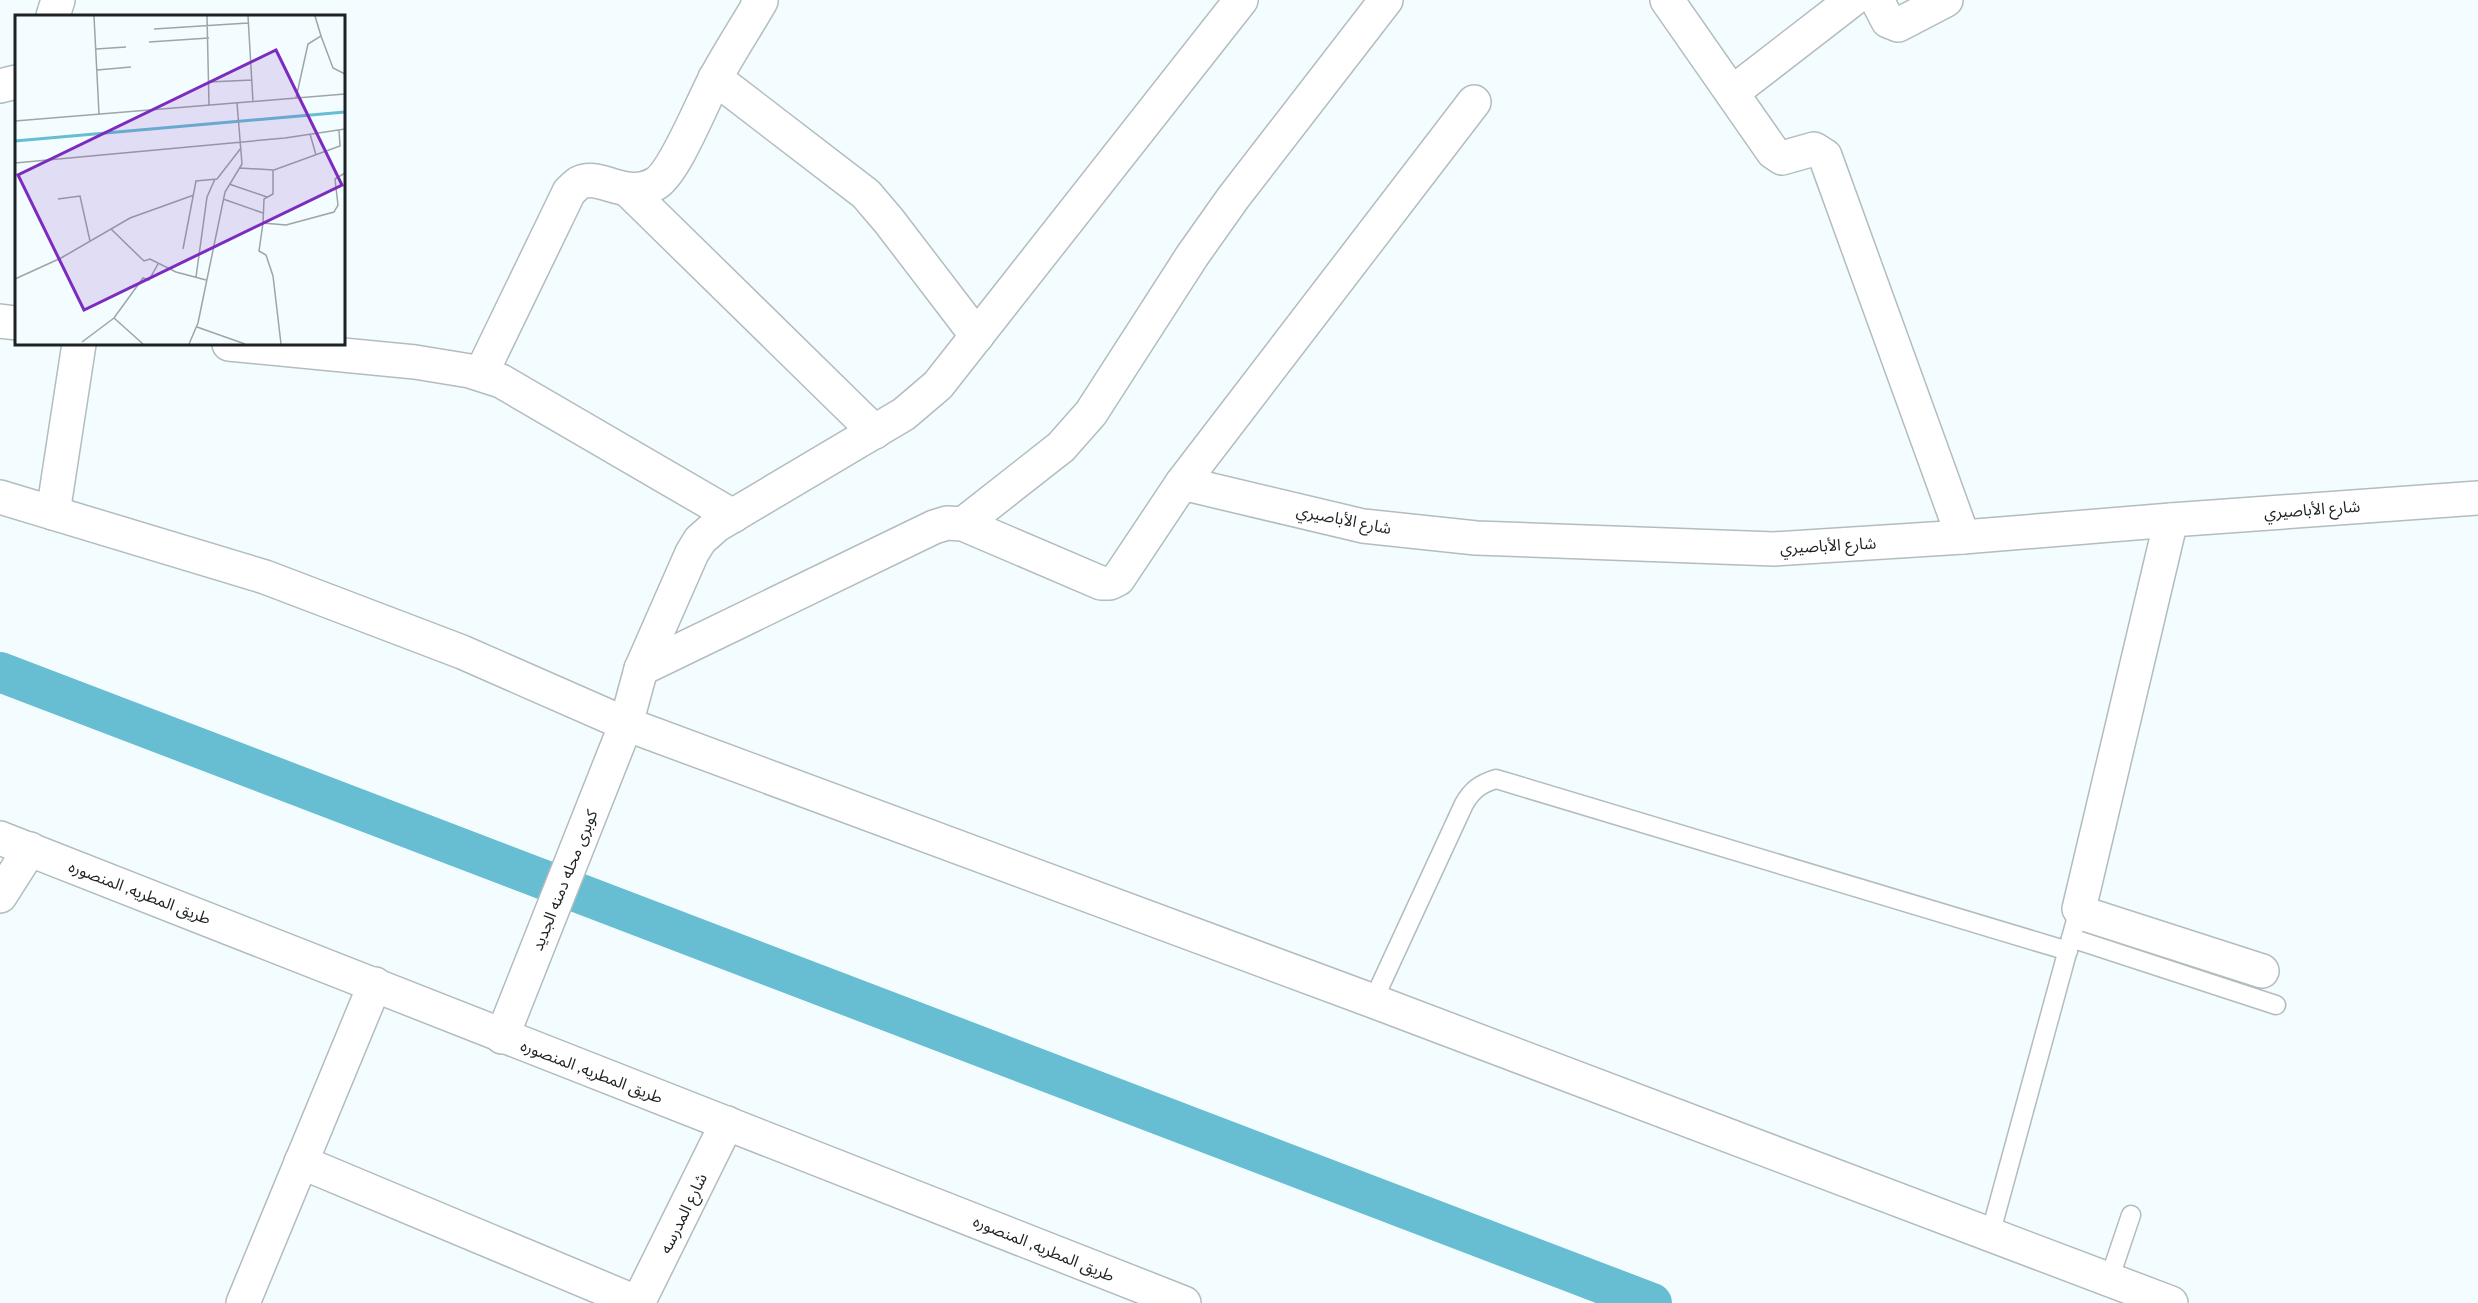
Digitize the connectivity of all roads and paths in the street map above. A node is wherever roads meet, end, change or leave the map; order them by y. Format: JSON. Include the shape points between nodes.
{"nodes":[{"id":1,"x":58,"y":0,"type":"edge"},
{"id":2,"x":760,"y":0,"type":"edge"},
{"id":3,"x":1242,"y":0,"type":"edge"},
{"id":4,"x":1386,"y":0,"type":"edge"},
{"id":5,"x":1667,"y":0,"type":"edge"},
{"id":6,"x":1852,"y":0,"type":"edge"},
{"id":7,"x":1876,"y":0,"type":"edge"},
{"id":8,"x":1946,"y":0,"type":"edge"},
{"id":9,"x":53,"y":15,"type":"edge"},
{"id":10,"x":715,"y":78,"type":"junction"},
{"id":11,"x":15,"y":82,"type":"edge"},
{"id":12,"x":0,"y":86,"type":"edge"},
{"id":13,"x":1728,"y":86,"type":"junction"},
{"id":14,"x":1474,"y":102,"type":"dead end"},
{"id":15,"x":628,"y":190,"type":"junction"},
{"id":16,"x":0,"y":321,"type":"edge"},
{"id":17,"x":15,"y":323,"type":"edge"},
{"id":18,"x":976,"y":336,"type":"junction"},
{"id":19,"x":79,"y":345,"type":"edge"},
{"id":20,"x":239,"y":345,"type":"edge"},
{"id":21,"x":481,"y":374,"type":"junction"},
{"id":22,"x":875,"y":432,"type":"junction"},
{"id":23,"x":1182,"y":483,"type":"junction"},
{"id":24,"x":0,"y":497,"type":"edge"},
{"id":25,"x":2478,"y":498,"type":"edge"},
{"id":26,"x":53,"y":513,"type":"junction"},
{"id":27,"x":733,"y":516,"type":"junction"},
{"id":28,"x":2171,"y":520,"type":"junction"},
{"id":29,"x":963,"y":524,"type":"junction"},
{"id":30,"x":1963,"y":537,"type":"junction"},
{"id":31,"x":641,"y":669,"type":"junction"},
{"id":32,"x":626,"y":724,"type":"junction"},
{"id":33,"x":0,"y":838,"type":"edge"},
{"id":34,"x":30,"y":849,"type":"junction"},
{"id":35,"x":0,"y":896,"type":"edge"},
{"id":36,"x":2073,"y":932,"type":"junction"},
{"id":37,"x":2262,"y":971,"type":"dead end"},
{"id":38,"x":375,"y":984,"type":"junction"},
{"id":39,"x":1373,"y":1001,"type":"junction"},
{"id":40,"x":2276,"y":1005,"type":"dead end"},
{"id":41,"x":502,"y":1037,"type":"junction"},
{"id":42,"x":727,"y":1123,"type":"junction"},
{"id":43,"x":301,"y":1162,"type":"junction"},
{"id":44,"x":2131,"y":1215,"type":"dead end"},
{"id":45,"x":1990,"y":1235,"type":"junction"},
{"id":46,"x":2109,"y":1280,"type":"junction"},
{"id":47,"x":243,"y":1303,"type":"edge"},
{"id":48,"x":638,"y":1303,"type":"edge"},
{"id":49,"x":1184,"y":1303,"type":"edge"},
{"id":50,"x":2171,"y":1303,"type":"edge"}],
"edges":[{"from":1,"to":9,"type":"street"},
{"from":2,"to":10,"type":"street"},
{"from":3,"to":18,"type":"street","name":"كوبرى محله دمنه الجديد"},
{"from":4,"to":29,"type":"street","via":[[1233,198],[1075,433]]},
{"from":5,"to":13,"type":"street"},
{"from":6,"to":13,"type":"street","via":[[1742,85]]},
{"from":7,"to":8,"type":"street","via":[[1888,21],[1898,26]]},
{"from":10,"to":15,"type":"street","via":[[670,168],[658,183],[644,190]]},
{"from":10,"to":18,"type":"street","via":[[866,194]]},
{"from":11,"to":12,"type":"street"},
{"from":13,"to":30,"type":"street","via":[[1773,152],[1782,158],[1814,149],[1825,156]]},
{"from":14,"to":23,"type":"street"},
{"from":15,"to":21,"type":"street","via":[[590,180],[569,192]]},
{"from":15,"to":22,"type":"street"},
{"from":16,"to":17,"type":"street"},
{"from":18,"to":22,"type":"street","name":"كوبرى محله دمنه الجديد","via":[[938,385]]},
{"from":19,"to":26,"type":"street"},
{"from":20,"to":21,"type":"street","via":[[415,362]]},
{"from":21,"to":27,"type":"street","via":[[501,381]]},
{"from":22,"to":27,"type":"street","name":"كوبرى محله دمنه الجديد"},
{"from":23,"to":29,"type":"street","via":[[1122,574],[1110,583],[1101,583]]},
{"from":23,"to":30,"type":"street","name":"شارع الأباصيري","via":[[1363,526],[1476,538],[1774,549]]},
{"from":24,"to":26,"type":"street"},
{"from":25,"to":28,"type":"street","name":"شارع الأباصيري"},
{"from":26,"to":32,"type":"street","via":[[265,577],[462,652]]},
{"from":27,"to":31,"type":"street","name":"كوبرى محله دمنه الجديد","via":[[708,532],[692,553]]},
{"from":28,"to":30,"type":"street","name":"شارع الأباصيري"},
{"from":28,"to":36,"type":"street"},
{"from":29,"to":31,"type":"street","via":[[934,527]]},
{"from":31,"to":32,"type":"street","name":"كوبرى محله دمنه الجديد"},
{"from":32,"to":39,"type":"street"},
{"from":32,"to":41,"type":"street","name":"كوبرى محله دمنه الجديد"},
{"from":33,"to":34,"type":"street","name":"طريق المطريه, المنصوره"},
{"from":34,"to":35,"type":"street"},
{"from":34,"to":38,"type":"street","name":"طريق المطريه, المنصوره"},
{"from":36,"to":37,"type":"street","via":[[2088,915]]},
{"from":36,"to":39,"type":"lane","via":[[1496,778],[1476,788],[1464,804]]},
{"from":36,"to":40,"type":"lane"},
{"from":36,"to":45,"type":"lane"},
{"from":38,"to":41,"type":"street","name":"طريق المطريه, المنصوره"},
{"from":38,"to":43,"type":"street"},
{"from":39,"to":45,"type":"street"},
{"from":41,"to":42,"type":"street","name":"طريق المطريه, المنصوره"},
{"from":42,"to":48,"type":"street","name":"شارع المدرسه"},
{"from":42,"to":49,"type":"street","name":"طريق المطريه, المنصوره"},
{"from":43,"to":47,"type":"street"},
{"from":43,"to":48,"type":"street"},
{"from":44,"to":46,"type":"lane"},
{"from":45,"to":46,"type":"street"},
{"from":46,"to":50,"type":"street"}]}
